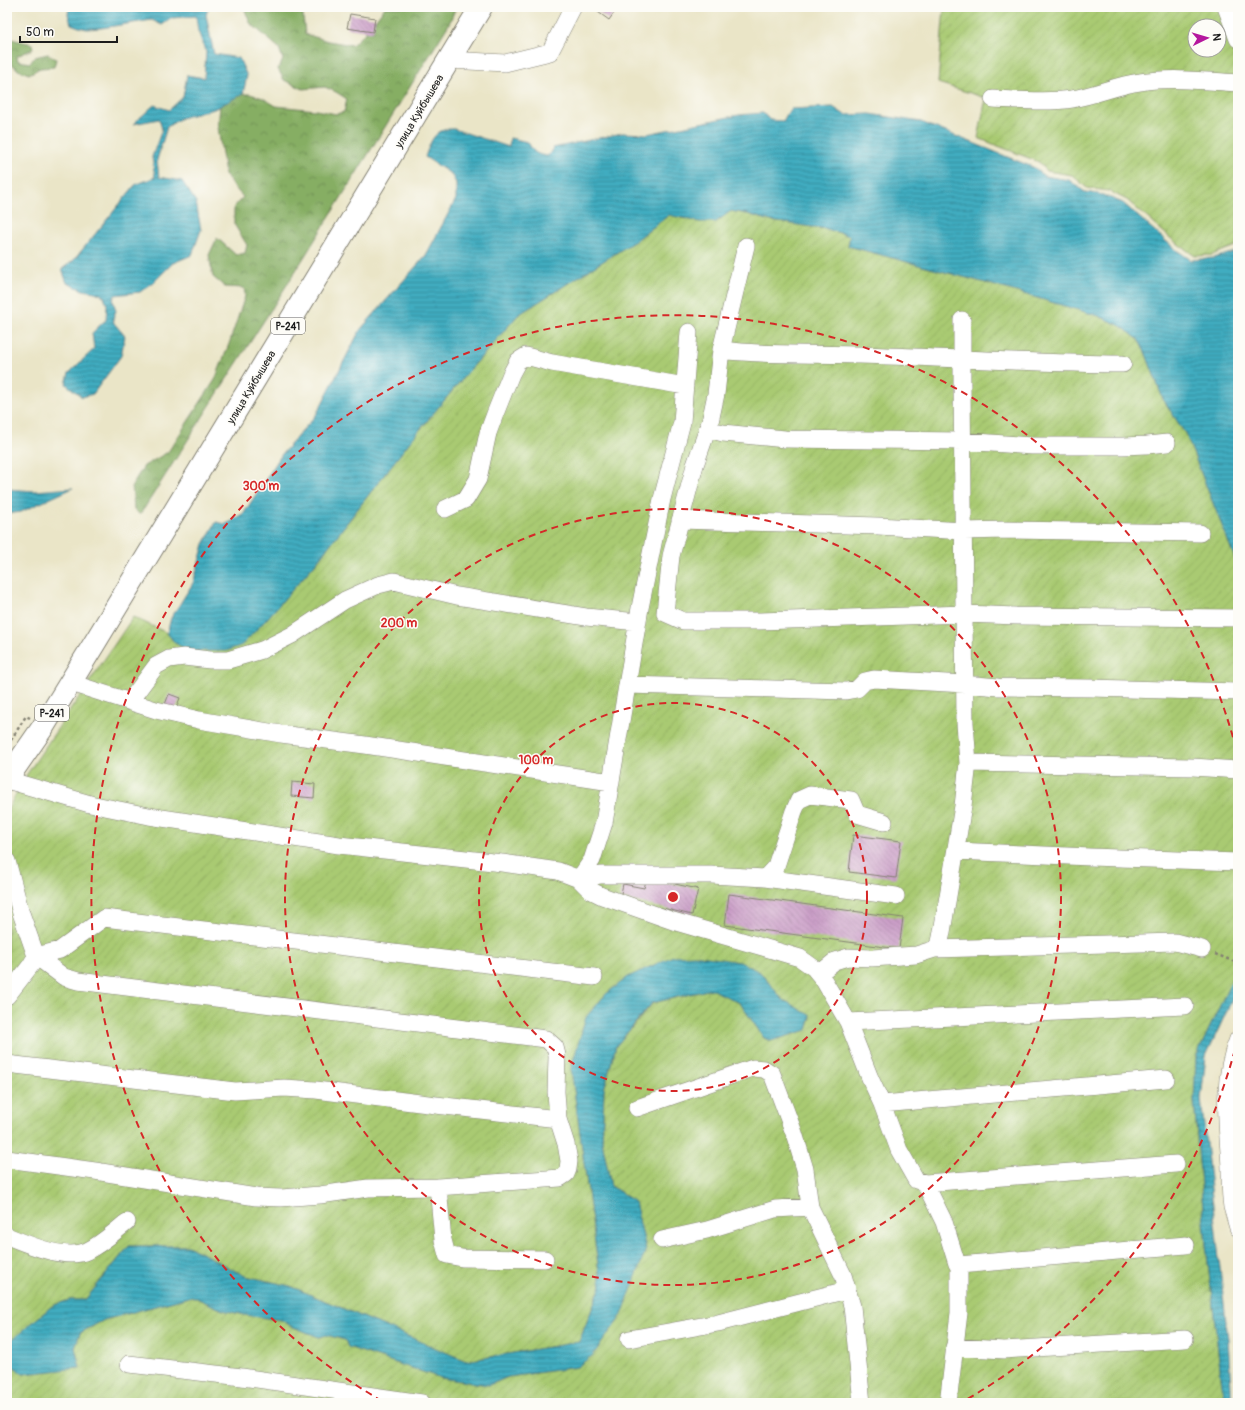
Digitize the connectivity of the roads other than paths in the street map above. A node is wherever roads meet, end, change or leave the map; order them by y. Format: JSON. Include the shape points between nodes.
{"nodes":[{"id":1,"x":481,"y":7,"type":"edge"},
{"id":2,"x":573,"y":7,"type":"edge"},
{"id":3,"x":1226,"y":7,"type":"edge"},
{"id":4,"x":1238,"y":39,"type":"edge"},
{"id":5,"x":450,"y":60,"type":"junction"},
{"id":6,"x":1238,"y":83,"type":"edge"},
{"id":7,"x":993,"y":99,"type":"dead end"},
{"id":8,"x":746,"y":246,"type":"dead end"},
{"id":9,"x":962,"y":320,"type":"dead end"},
{"id":10,"x":689,"y":332,"type":"dead end"},
{"id":11,"x":721,"y":350,"type":"junction"},
{"id":12,"x":962,"y":360,"type":"junction"},
{"id":13,"x":1123,"y":364,"type":"dead end"},
{"id":14,"x":685,"y":386,"type":"junction"},
{"id":15,"x":707,"y":429,"type":"junction"},
{"id":16,"x":963,"y":441,"type":"junction"},
{"id":17,"x":1167,"y":443,"type":"dead end"},
{"id":18,"x":445,"y":509,"type":"dead end"},
{"id":19,"x":680,"y":520,"type":"junction"},
{"id":20,"x":964,"y":531,"type":"junction"},
{"id":21,"x":1200,"y":533,"type":"dead end"},
{"id":22,"x":965,"y":614,"type":"junction"},
{"id":23,"x":1238,"y":618,"type":"edge"},
{"id":24,"x":638,"y":622,"type":"junction"},
{"id":25,"x":71,"y":683,"type":"junction"},
{"id":26,"x":965,"y":684,"type":"junction"},
{"id":27,"x":627,"y":685,"type":"junction"},
{"id":28,"x":1238,"y":692,"type":"edge"},
{"id":29,"x":130,"y":701,"type":"junction"},
{"id":30,"x":968,"y":762,"type":"junction"},
{"id":31,"x":1238,"y":770,"type":"edge"},
{"id":32,"x":7,"y":779,"type":"edge"},
{"id":33,"x":611,"y":782,"type":"junction"},
{"id":34,"x":884,"y":822,"type":"dead end"},
{"id":35,"x":956,"y":851,"type":"junction"},
{"id":36,"x":7,"y":861,"type":"edge"},
{"id":37,"x":1238,"y":862,"type":"edge"},
{"id":38,"x":765,"y":878,"type":"junction"},
{"id":39,"x":579,"y":879,"type":"junction"},
{"id":40,"x":896,"y":896,"type":"dead end"},
{"id":41,"x":935,"y":949,"type":"junction"},
{"id":42,"x":1202,"y":949,"type":"dead end"},
{"id":43,"x":36,"y":956,"type":"junction"},
{"id":44,"x":819,"y":974,"type":"junction"},
{"id":45,"x":594,"y":977,"type":"dead end"},
{"id":46,"x":7,"y":996,"type":"edge"},
{"id":47,"x":1185,"y":1006,"type":"dead end"},
{"id":48,"x":848,"y":1022,"type":"junction"},
{"id":49,"x":1238,"y":1039,"type":"edge"},
{"id":50,"x":7,"y":1064,"type":"edge"},
{"id":51,"x":1166,"y":1079,"type":"dead end"},
{"id":52,"x":882,"y":1104,"type":"junction"},
{"id":53,"x":637,"y":1108,"type":"dead end"},
{"id":54,"x":558,"y":1119,"type":"junction"},
{"id":55,"x":7,"y":1159,"type":"edge"},
{"id":56,"x":1176,"y":1164,"type":"dead end"},
{"id":57,"x":1234,"y":1166,"type":"edge"},
{"id":58,"x":925,"y":1183,"type":"junction"},
{"id":59,"x":438,"y":1187,"type":"junction"},
{"id":60,"x":810,"y":1208,"type":"junction"},
{"id":61,"x":127,"y":1222,"type":"dead end"},
{"id":62,"x":1238,"y":1228,"type":"edge"},
{"id":63,"x":7,"y":1236,"type":"edge"},
{"id":64,"x":662,"y":1240,"type":"dead end"},
{"id":65,"x":1186,"y":1245,"type":"dead end"},
{"id":66,"x":545,"y":1259,"type":"dead end"},
{"id":67,"x":959,"y":1265,"type":"junction"},
{"id":68,"x":847,"y":1290,"type":"junction"},
{"id":69,"x":629,"y":1339,"type":"dead end"},
{"id":70,"x":1185,"y":1339,"type":"dead end"},
{"id":71,"x":954,"y":1347,"type":"junction"},
{"id":72,"x":129,"y":1364,"type":"dead end"},
{"id":73,"x":422,"y":1403,"type":"edge"},
{"id":74,"x":862,"y":1403,"type":"edge"},
{"id":75,"x":948,"y":1403,"type":"edge"}],
"edges":[{"from":1,"to":5,"type":"highway","name":"улица Куйбышева","number":"Р-241"},
{"from":2,"to":5,"type":"street","via":[[550,52],[505,63]]},
{"from":3,"to":4,"type":"street"},
{"from":5,"to":25,"type":"highway","name":"улица Куйбышева","number":"Р-241"},
{"from":6,"to":7,"type":"street","via":[[1170,79],[1125,84],[1072,99]]},
{"from":8,"to":11,"type":"street"},
{"from":9,"to":12,"type":"street"},
{"from":10,"to":14,"type":"street"},
{"from":11,"to":12,"type":"street","via":[[744,353]]},
{"from":11,"to":15,"type":"street","via":[[716,394]]},
{"from":12,"to":13,"type":"street"},
{"from":12,"to":16,"type":"street"},
{"from":14,"to":18,"type":"street","via":[[552,363],[526,356],[518,361],[510,374],[488,433],[478,479],[466,499]]},
{"from":14,"to":24,"type":"street","via":[[682,422],[662,499]]},
{"from":15,"to":16,"type":"street","via":[[722,433],[785,439]]},
{"from":15,"to":19,"type":"street"},
{"from":16,"to":17,"type":"street","via":[[1032,446],[1129,446]]},
{"from":16,"to":20,"type":"street"},
{"from":19,"to":20,"type":"street"},
{"from":19,"to":22,"type":"street","via":[[671,556],[665,613],[683,621]]},
{"from":20,"to":21,"type":"street"},
{"from":20,"to":22,"type":"street"},
{"from":22,"to":23,"type":"street"},
{"from":22,"to":26,"type":"street"},
{"from":24,"to":27,"type":"street"},
{"from":24,"to":29,"type":"street","via":[[586,617],[457,596],[394,582],[378,585],[345,600],[292,635],[262,650],[228,660],[184,657],[169,659],[156,666]]},
{"from":25,"to":29,"type":"street"},
{"from":25,"to":32,"type":"highway","number":"Р-241"},
{"from":26,"to":27,"type":"street","via":[[874,679],[865,681],[857,689],[846,691]]},
{"from":26,"to":28,"type":"street","via":[[998,687]]},
{"from":26,"to":30,"type":"street"},
{"from":27,"to":33,"type":"street"},
{"from":29,"to":33,"type":"street","via":[[199,720],[266,732]]},
{"from":30,"to":31,"type":"street"},
{"from":30,"to":35,"type":"street"},
{"from":32,"to":39,"type":"street","via":[[90,804],[149,816],[338,845],[558,871]]},
{"from":33,"to":39,"type":"street","via":[[604,823],[592,860]]},
{"from":34,"to":38,"type":"street","via":[[857,814],[851,800],[810,795],[800,800],[794,811],[776,866]]},
{"from":35,"to":37,"type":"street"},
{"from":35,"to":41,"type":"street","via":[[940,942]]},
{"from":36,"to":43,"type":"street"},
{"from":38,"to":39,"type":"street","via":[[609,875]]},
{"from":38,"to":40,"type":"street"},
{"from":39,"to":44,"type":"street","via":[[590,890],[602,896],[800,958]]},
{"from":41,"to":42,"type":"street","via":[[1175,942]]},
{"from":41,"to":44,"type":"street","via":[[916,955],[848,957]]},
{"from":43,"to":45,"type":"street","via":[[60,950],[104,918]]},
{"from":43,"to":46,"type":"street"},
{"from":43,"to":54,"type":"street","via":[[64,977],[78,981],[546,1039],[555,1047],[557,1055]]},
{"from":44,"to":48,"type":"street"},
{"from":47,"to":48,"type":"street"},
{"from":48,"to":52,"type":"street"},
{"from":49,"to":57,"type":"street","via":[[1233,1050],[1226,1092],[1227,1130]]},
{"from":50,"to":54,"type":"street","via":[[235,1090],[316,1090]]},
{"from":51,"to":52,"type":"street"},
{"from":52,"to":58,"type":"street","via":[[899,1150],[916,1180]]},
{"from":53,"to":60,"type":"street","via":[[753,1068],[768,1071],[774,1078],[794,1133],[805,1169]]},
{"from":54,"to":59,"type":"street","via":[[569,1161],[566,1174],[560,1178]]},
{"from":55,"to":59,"type":"street","via":[[95,1170],[256,1197],[320,1195],[368,1188]]},
{"from":56,"to":58,"type":"street"},
{"from":57,"to":62,"type":"street","via":[[1232,1207]]},
{"from":58,"to":67,"type":"street","via":[[944,1222]]},
{"from":59,"to":66,"type":"street","via":[[447,1255],[462,1258]]},
{"from":60,"to":64,"type":"street","via":[[775,1208],[707,1230]]},
{"from":60,"to":68,"type":"street"},
{"from":61,"to":63,"type":"street","via":[[86,1252],[68,1254],[37,1249]]},
{"from":65,"to":67,"type":"street"},
{"from":67,"to":71,"type":"street","via":[[959,1313]]},
{"from":68,"to":69,"type":"street","via":[[718,1322]]},
{"from":68,"to":74,"type":"street","via":[[852,1306]]},
{"from":70,"to":71,"type":"street","via":[[1004,1350]]},
{"from":71,"to":75,"type":"street"},
{"from":72,"to":73,"type":"street","via":[[242,1377]]}]}
